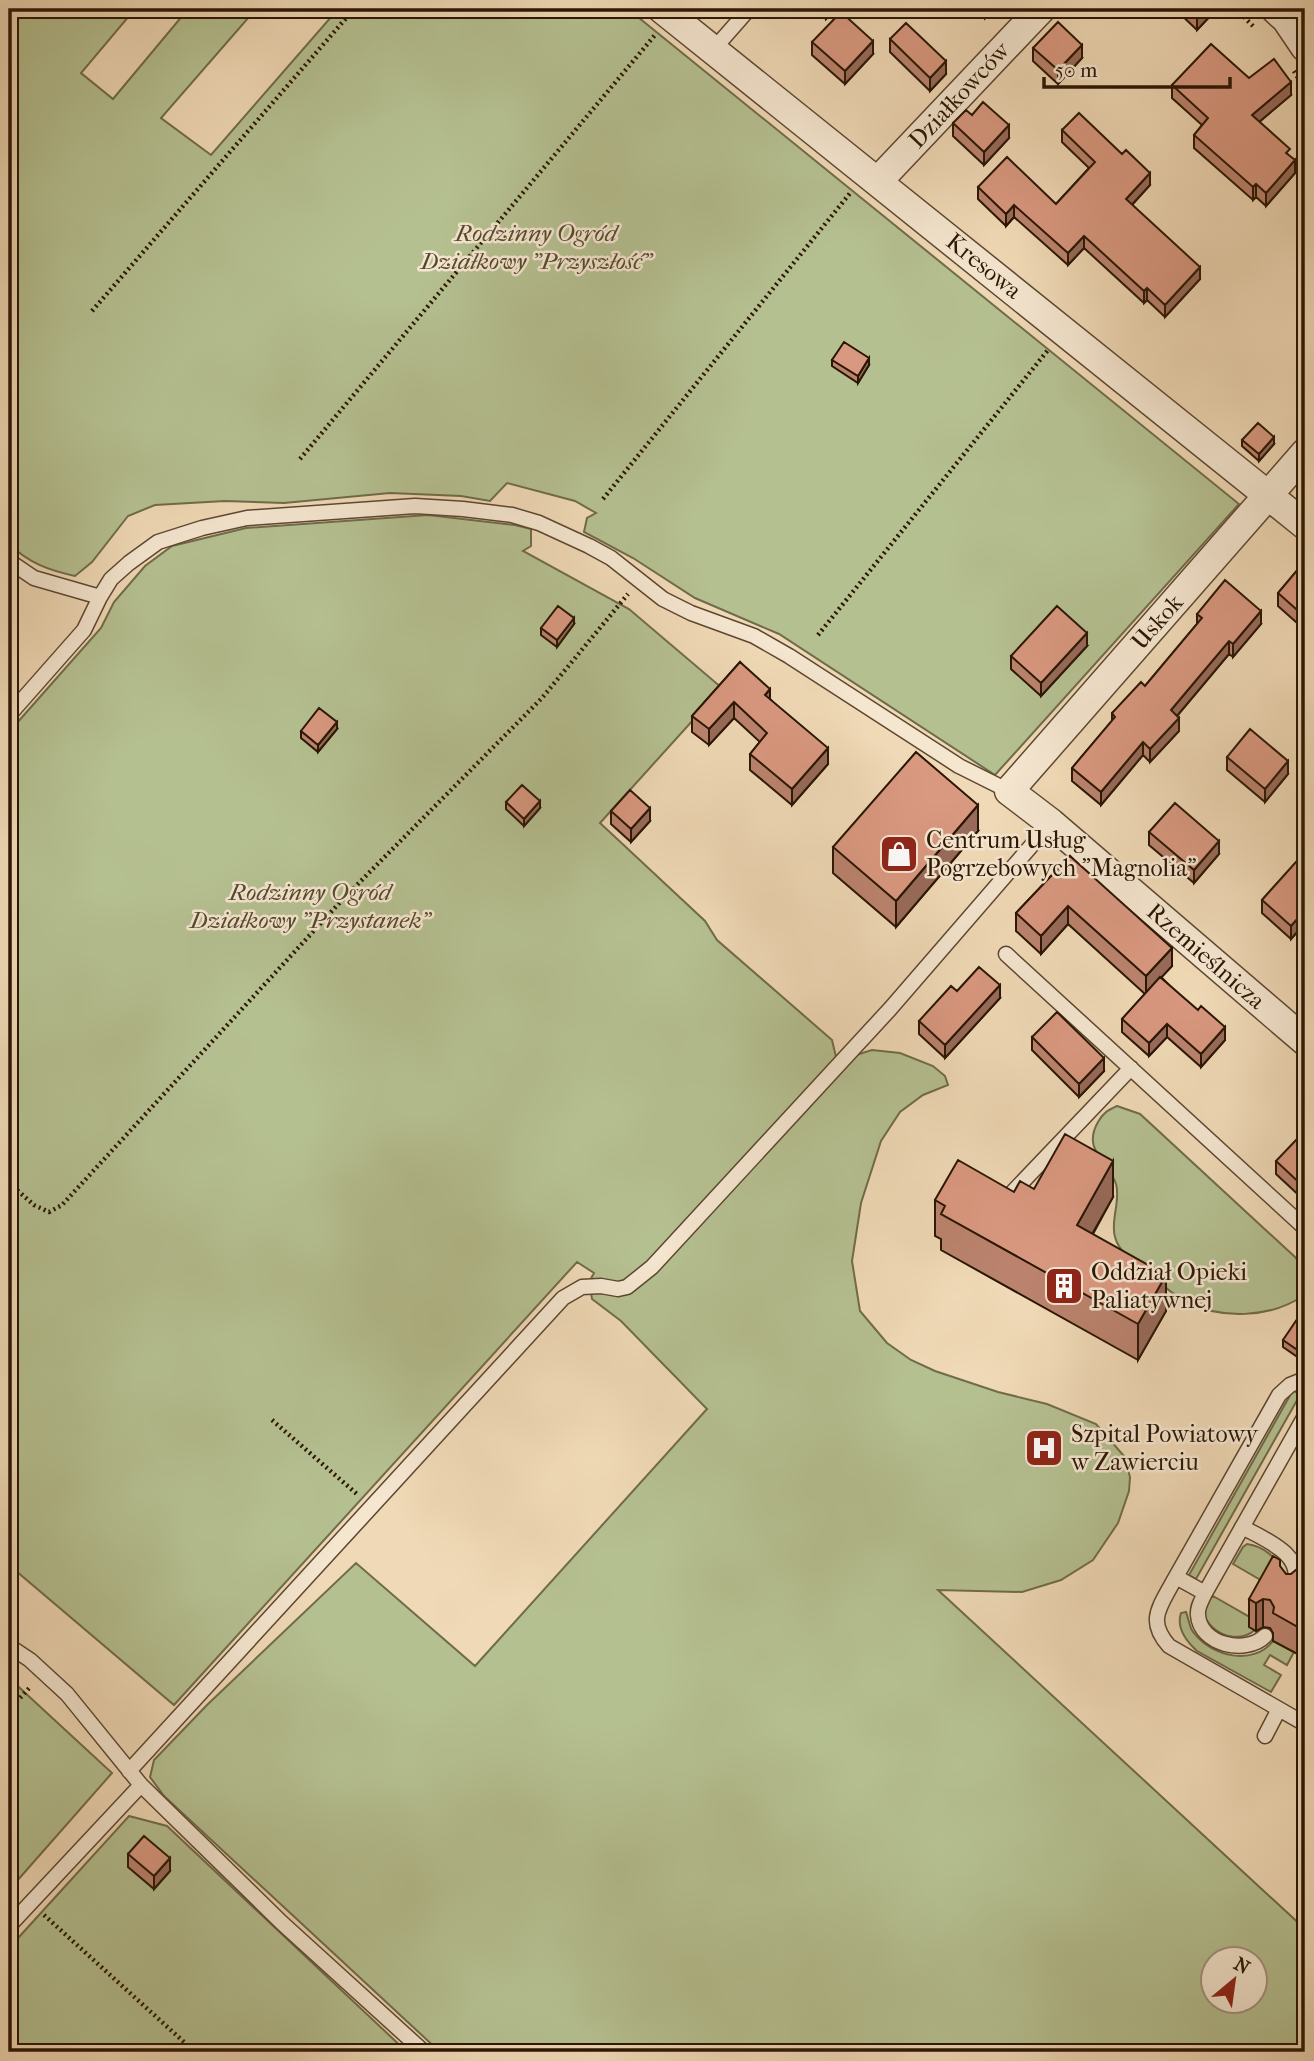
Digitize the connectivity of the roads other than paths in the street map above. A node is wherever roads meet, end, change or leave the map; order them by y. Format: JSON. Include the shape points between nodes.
{"nodes":[{"id":1,"x":749,"y":9,"type":"edge"},
{"id":2,"x":1041,"y":9,"type":"edge"},
{"id":3,"x":1275,"y":9,"type":"edge"},
{"id":4,"x":666,"y":12,"type":"edge"},
{"id":5,"x":1305,"y":47,"type":"edge"},
{"id":6,"x":713,"y":50,"type":"junction"},
{"id":7,"x":872,"y":177,"type":"junction"},
{"id":8,"x":1305,"y":453,"type":"edge"},
{"id":9,"x":1269,"y":494,"type":"junction"},
{"id":10,"x":1305,"y":525,"type":"edge"},
{"id":11,"x":9,"y":561,"type":"edge"},
{"id":12,"x":100,"y":597,"type":"junction"},
{"id":13,"x":9,"y":715,"type":"edge"},
{"id":14,"x":1009,"y":791,"type":"junction"},
{"id":15,"x":1051,"y":823,"type":"junction"},
{"id":16,"x":1006,"y":954,"type":"dead end"},
{"id":17,"x":1305,"y":1041,"type":"edge"},
{"id":18,"x":1131,"y":1068,"type":"junction"},
{"id":19,"x":1008,"y":1197,"type":"edge"},
{"id":20,"x":1305,"y":1228,"type":"edge"},
{"id":21,"x":1305,"y":1379,"type":"edge"},
{"id":22,"x":1305,"y":1416,"type":"edge"},
{"id":23,"x":1242,"y":1527,"type":"junction"},
{"id":24,"x":1176,"y":1577,"type":"junction"},
{"id":25,"x":1289,"y":1592,"type":"edge"},
{"id":26,"x":1205,"y":1594,"type":"junction"},
{"id":27,"x":1265,"y":1636,"type":"dead end"},
{"id":28,"x":9,"y":1646,"type":"edge"},
{"id":29,"x":1279,"y":1709,"type":"junction"},
{"id":30,"x":1305,"y":1724,"type":"edge"},
{"id":31,"x":1265,"y":1736,"type":"dead end"},
{"id":32,"x":129,"y":1771,"type":"junction"},
{"id":33,"x":141,"y":1785,"type":"junction"},
{"id":34,"x":9,"y":1926,"type":"edge"},
{"id":35,"x":424,"y":2052,"type":"edge"}],
"edges":[{"from":1,"to":6,"type":"lane"},
{"from":2,"to":7,"type":"street","name":"Działkowców"},
{"from":3,"to":5,"type":"street"},
{"from":4,"to":6,"type":"street","name":"Kresowa"},
{"from":6,"to":7,"type":"street","name":"Kresowa"},
{"from":7,"to":9,"type":"street","name":"Kresowa"},
{"from":8,"to":9,"type":"street","name":"Uskok"},
{"from":9,"to":10,"type":"street","name":"Kresowa"},
{"from":9,"to":14,"type":"street","name":"Uskok"},
{"from":11,"to":12,"type":"lane","via":[[34,578]]},
{"from":12,"to":13,"type":"lane","via":[[84,630]]},
{"from":12,"to":14,"type":"lane","via":[[111,579],[159,542],[247,518],[415,506],[512,515],[611,558],[663,599],[754,636],[959,766]]},
{"from":14,"to":15,"type":"street","name":"Rzemieślnicza"},
{"from":15,"to":17,"type":"street","name":"Rzemieślnicza"},
{"from":15,"to":32,"type":"lane","via":[[890,1009],[652,1267],[627,1287],[582,1287],[563,1298]]},
{"from":16,"to":18,"type":"lane"},
{"from":18,"to":19,"type":"lane"},
{"from":18,"to":20,"type":"lane"},
{"from":21,"to":24,"type":"lane","via":[[1279,1395]]},
{"from":22,"to":23,"type":"lane"},
{"from":23,"to":25,"type":"lane","via":[[1278,1547],[1292,1561],[1296,1575]]},
{"from":23,"to":26,"type":"lane"},
{"from":24,"to":26,"type":"lane"},
{"from":24,"to":29,"type":"lane","via":[[1159,1607],[1159,1634],[1169,1646]]},
{"from":26,"to":27,"type":"lane","via":[[1198,1617],[1210,1636],[1235,1647],[1253,1645]]},
{"from":28,"to":32,"type":"lane","via":[[67,1694]]},
{"from":29,"to":30,"type":"lane"},
{"from":29,"to":31,"type":"lane"},
{"from":32,"to":33,"type":"lane"},
{"from":33,"to":34,"type":"lane"},
{"from":33,"to":35,"type":"lane","via":[[282,1923]]}]}
